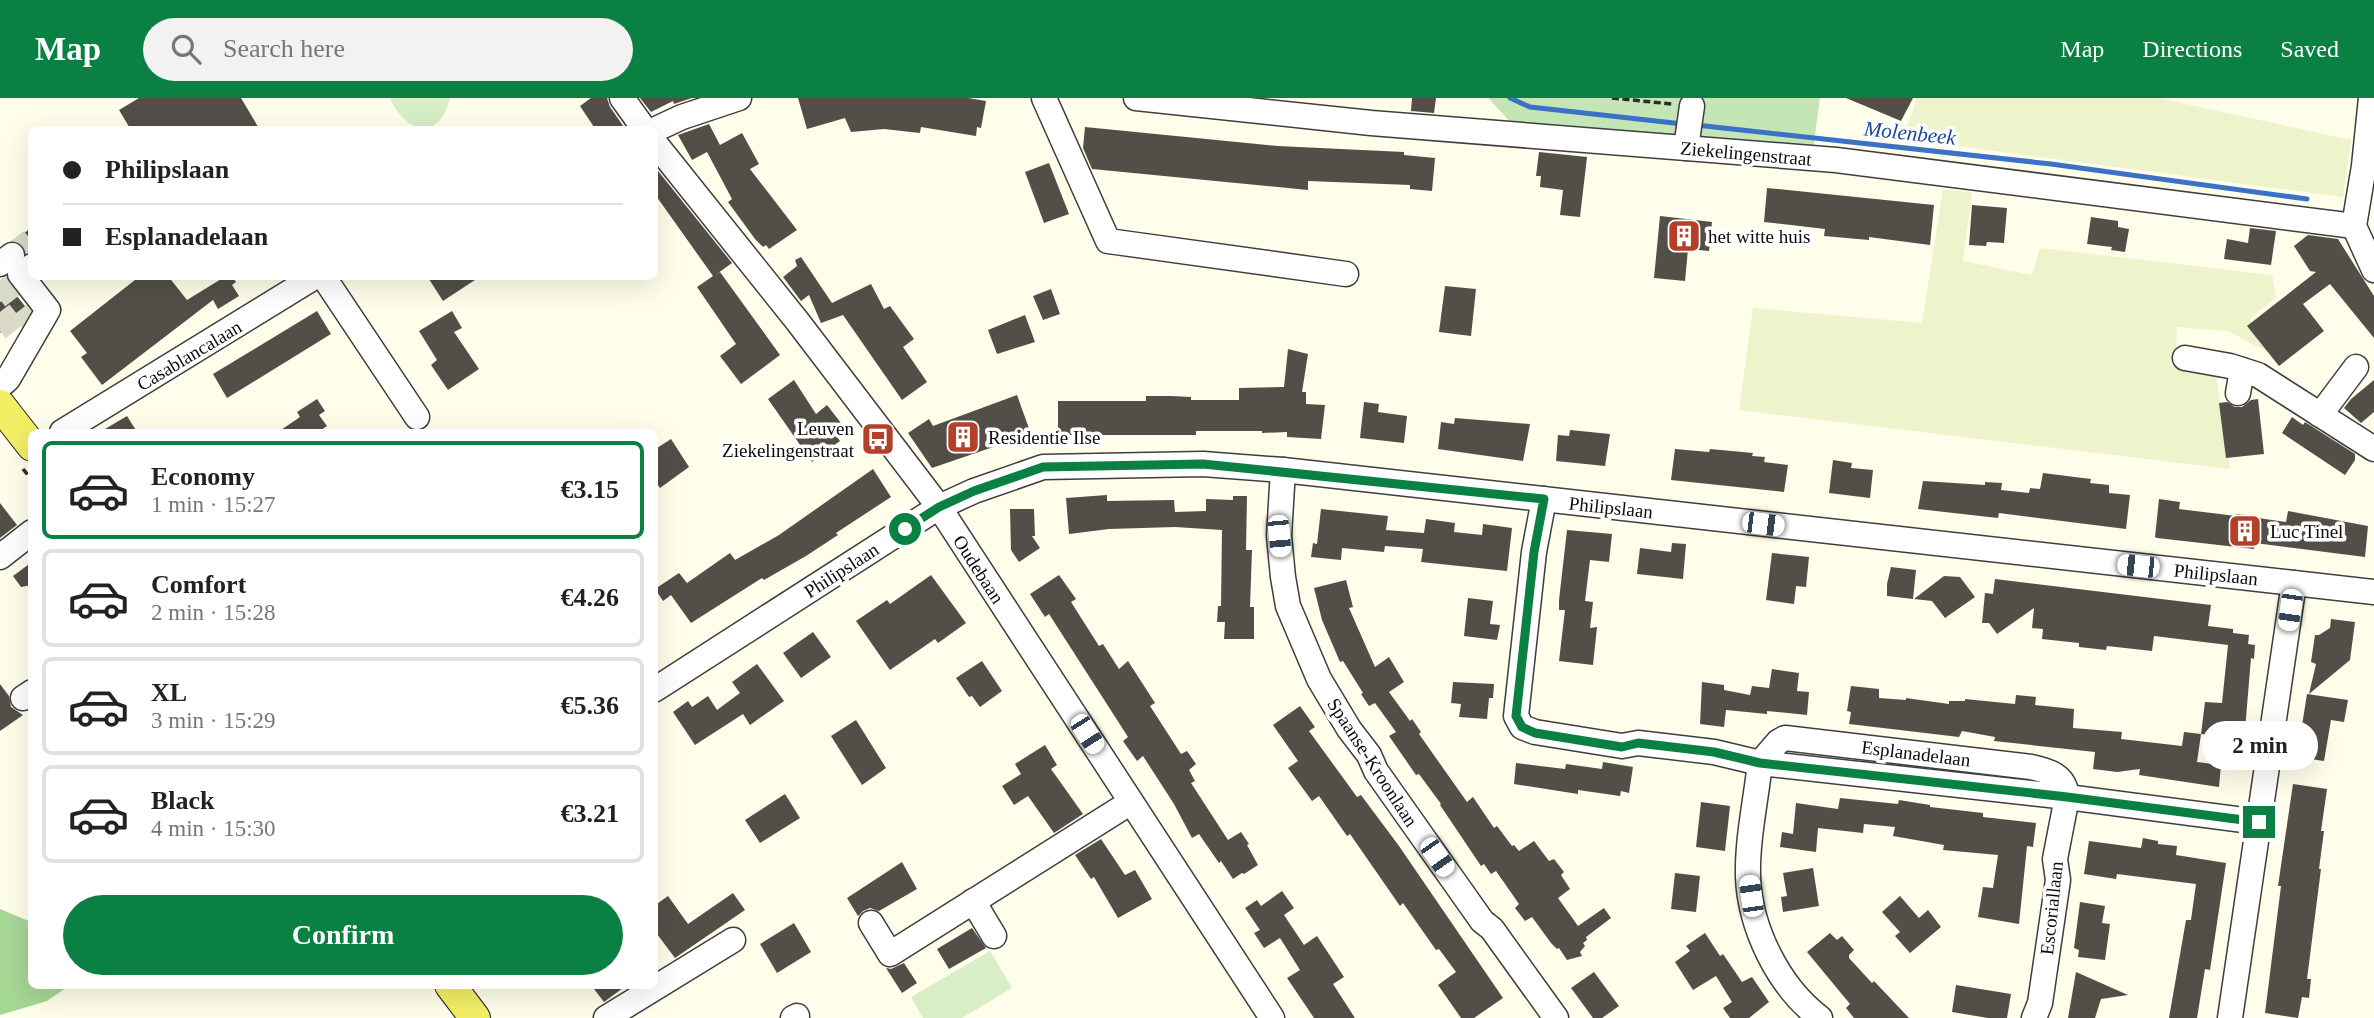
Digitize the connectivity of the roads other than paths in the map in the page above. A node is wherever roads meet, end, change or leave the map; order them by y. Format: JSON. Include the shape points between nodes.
{"nodes":[{"id":1,"x":622,"y":98,"type":"edge"},
{"id":2,"x":739,"y":98,"type":"edge"},
{"id":3,"x":1044,"y":98,"type":"edge"},
{"id":4,"x":1136,"y":98,"type":"edge"},
{"id":5,"x":2371,"y":98,"type":"edge"},
{"id":6,"x":1692,"y":106,"type":"road end"},
{"id":7,"x":642,"y":126,"type":"edge"},
{"id":8,"x":658,"y":128,"type":"edge"},
{"id":9,"x":658,"y":147,"type":"edge"},
{"id":10,"x":1686,"y":148,"type":"junction"},
{"id":11,"x":2354,"y":226,"type":"junction"},
{"id":12,"x":14,"y":262,"type":"edge"},
{"id":13,"x":2374,"y":270,"type":"edge"},
{"id":14,"x":1346,"y":274,"type":"dead end"},
{"id":15,"x":309,"y":280,"type":"edge"},
{"id":16,"x":326,"y":280,"type":"edge"},
{"id":17,"x":2185,"y":358,"type":"dead end"},
{"id":18,"x":2356,"y":367,"type":"dead end"},
{"id":19,"x":0,"y":386,"type":"edge"},
{"id":20,"x":0,"y":405,"type":"edge"},
{"id":21,"x":2320,"y":415,"type":"junction"},
{"id":22,"x":417,"y":417,"type":"dead end"},
{"id":23,"x":67,"y":429,"type":"edge"},
{"id":24,"x":28,"y":441,"type":"edge"},
{"id":25,"x":2374,"y":449,"type":"edge"},
{"id":26,"x":1283,"y":470,"type":"junction"},
{"id":27,"x":1544,"y":499,"type":"junction"},
{"id":28,"x":939,"y":507,"type":"junction"},
{"id":29,"x":28,"y":536,"type":"edge"},
{"id":30,"x":0,"y":557,"type":"edge"},
{"id":31,"x":2294,"y":583,"type":"junction"},
{"id":32,"x":2374,"y":592,"type":"edge"},
{"id":33,"x":658,"y":687,"type":"edge"},
{"id":34,"x":1760,"y":763,"type":"junction"},
{"id":35,"x":2067,"y":797,"type":"junction"},
{"id":36,"x":1131,"y":802,"type":"junction"},
{"id":37,"x":2259,"y":822,"type":"junction"},
{"id":38,"x":973,"y":901,"type":"junction"},
{"id":39,"x":871,"y":923,"type":"dead end"},
{"id":40,"x":994,"y":936,"type":"dead end"},
{"id":41,"x":733,"y":940,"type":"dead end"},
{"id":42,"x":658,"y":986,"type":"edge"},
{"id":43,"x":453,"y":989,"type":"edge"},
{"id":44,"x":653,"y":989,"type":"edge"},
{"id":45,"x":475,"y":1018,"type":"edge"},
{"id":46,"x":606,"y":1018,"type":"edge"},
{"id":47,"x":1272,"y":1018,"type":"edge"},
{"id":48,"x":1556,"y":1018,"type":"edge"},
{"id":49,"x":1820,"y":1018,"type":"edge"},
{"id":50,"x":2034,"y":1018,"type":"edge"},
{"id":51,"x":2230,"y":1018,"type":"edge"}],
"edges":[{"from":1,"to":7,"type":"street"},
{"from":2,"to":8,"type":"street"},
{"from":3,"to":14,"type":"street","via":[[1108,241]]},
{"from":4,"to":10,"type":"street","name":"Ziekelingenstraat","via":[[1371,123]]},
{"from":5,"to":11,"type":"street"},
{"from":6,"to":10,"type":"street"},
{"from":9,"to":28,"type":"street","name":"Oudebaan"},
{"from":10,"to":11,"type":"street","name":"Ziekelingenstraat","via":[[1836,160]]},
{"from":11,"to":13,"type":"street"},
{"from":12,"to":19,"type":"street","via":[[48,310]]},
{"from":15,"to":23,"type":"street","name":"Casablancalaan"},
{"from":16,"to":22,"type":"street"},
{"from":17,"to":21,"type":"street","via":[[2240,381],[2258,375]]},
{"from":18,"to":21,"type":"street"},
{"from":20,"to":24,"type":"main road"},
{"from":21,"to":25,"type":"street"},
{"from":26,"to":27,"type":"street","name":"Philipslaan"},
{"from":26,"to":28,"type":"street","name":"Philipslaan","via":[[1203,464],[1043,467]]},
{"from":26,"to":48,"type":"street","name":"Spaanse-Kroonlaan","via":[[1279,536],[1283,577],[1288,606],[1319,679],[1376,771]]},
{"from":27,"to":31,"type":"street","name":"Philipslaan"},
{"from":27,"to":34,"type":"street","via":[[1516,716],[1522,727],[1622,747],[1638,743]]},
{"from":28,"to":33,"type":"street","name":"Philipslaan"},
{"from":28,"to":36,"type":"street","name":"Oudebaan"},
{"from":29,"to":30,"type":"street"},
{"from":31,"to":32,"type":"street","name":"Philipslaan"},
{"from":31,"to":37,"type":"street"},
{"from":34,"to":35,"type":"street","name":"Esplanadelaan","via":[[1785,738],[2031,766],[2057,775]]},
{"from":34,"to":49,"type":"street","via":[[1748,860],[1754,908],[1768,954],[1789,986]]},
{"from":35,"to":37,"type":"street"},
{"from":35,"to":50,"type":"street","name":"Escoriallaan","via":[[2055,859],[2058,880],[2040,1003]]},
{"from":36,"to":38,"type":"street"},
{"from":36,"to":47,"type":"street","name":"Oudebaan"},
{"from":37,"to":51,"type":"street"},
{"from":38,"to":39,"type":"street","via":[[890,954]]},
{"from":38,"to":40,"type":"street"},
{"from":41,"to":42,"type":"street"},
{"from":43,"to":45,"type":"main road"},
{"from":44,"to":46,"type":"street"}]}
